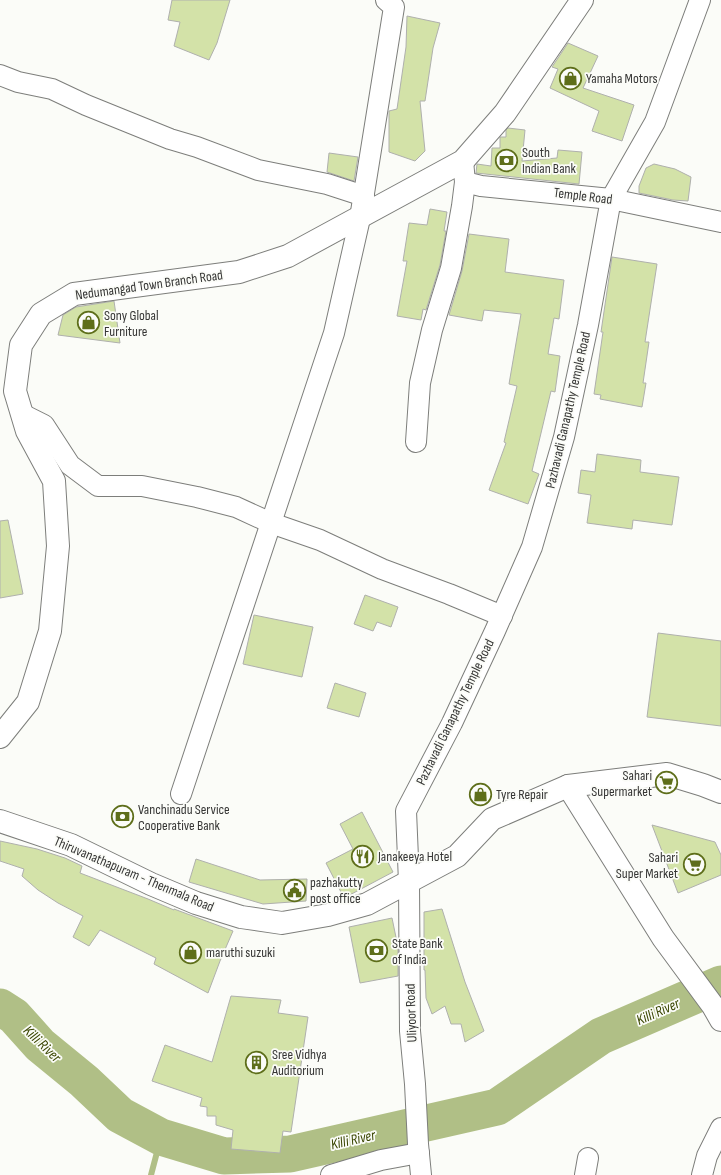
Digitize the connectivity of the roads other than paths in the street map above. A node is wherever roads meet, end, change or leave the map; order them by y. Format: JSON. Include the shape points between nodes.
{"nodes":[{"id":1,"x":582,"y":0,"type":"edge"},
{"id":2,"x":700,"y":0,"type":"edge"},
{"id":3,"x":390,"y":3,"type":"edge"},
{"id":4,"x":0,"y":76,"type":"edge"},
{"id":5,"x":464,"y":171,"type":"junction"},
{"id":6,"x":364,"y":196,"type":"junction"},
{"id":7,"x":612,"y":199,"type":"junction"},
{"id":8,"x":360,"y":218,"type":"junction"},
{"id":9,"x":721,"y":222,"type":"edge"},
{"id":10,"x":22,"y":414,"type":"junction"},
{"id":11,"x":416,"y":442,"type":"dead end"},
{"id":12,"x":271,"y":523,"type":"junction"},
{"id":13,"x":502,"y":616,"type":"junction"},
{"id":14,"x":0,"y":737,"type":"edge"},
{"id":15,"x":568,"y":786,"type":"junction"},
{"id":16,"x":721,"y":792,"type":"edge"},
{"id":17,"x":181,"y":794,"type":"dead end"},
{"id":18,"x":0,"y":821,"type":"edge"},
{"id":19,"x":409,"y":882,"type":"junction"},
{"id":20,"x":718,"y":1009,"type":"edge"},
{"id":21,"x":721,"y":1128,"type":"edge"},
{"id":22,"x":418,"y":1148,"type":"junction"},
{"id":23,"x":331,"y":1175,"type":"edge"},
{"id":24,"x":421,"y":1175,"type":"edge"},
{"id":25,"x":702,"y":1175,"type":"edge"}],
"edges":[{"from":1,"to":5,"type":"main road","name":"Nedumangad Town Branch Road"},
{"from":2,"to":7,"type":"street","name":"Pazhavadi Ganapathy Temple Road","via":[[655,122]]},
{"from":3,"to":6,"type":"street"},
{"from":4,"to":6,"type":"street","via":[[52,89],[86,105],[258,170],[327,184]]},
{"from":5,"to":7,"type":"street","name":"Temple Road","via":[[481,186]]},
{"from":5,"to":8,"type":"main road","name":"Nedumangad Town Branch Road"},
{"from":5,"to":11,"type":"street","via":[[462,206],[451,268],[432,330],[420,383]]},
{"from":6,"to":8,"type":"street"},
{"from":7,"to":9,"type":"street","name":"Temple Road"},
{"from":7,"to":13,"type":"street","name":"Pazhavadi Ganapathy Temple Road","via":[[564,437],[532,547]]},
{"from":8,"to":10,"type":"main road","name":"Nedumangad Town Branch Road","via":[[288,256],[239,272],[74,294],[41,314],[21,345],[15,391]]},
{"from":8,"to":12,"type":"street","via":[[334,333]]},
{"from":10,"to":12,"type":"street","via":[[44,425],[70,465],[98,486],[142,486],[197,497],[236,507]]},
{"from":10,"to":14,"type":"main road","name":"Nedumangad Town Branch Road","via":[[27,431],[54,481],[58,546],[50,631],[28,702]]},
{"from":12,"to":13,"type":"street","via":[[320,540],[382,569]]},
{"from":12,"to":17,"type":"street"},
{"from":13,"to":19,"type":"street","name":"Pazhavadi Ganapathy Temple Road","via":[[452,723],[406,811]]},
{"from":15,"to":16,"type":"main road","name":"Thiruvanathapuram - Thenmala Road","via":[[667,774]]},
{"from":15,"to":19,"type":"main road","name":"Thiruvanathapuram - Thenmala Road","via":[[492,820],[457,856]]},
{"from":15,"to":20,"type":"main road","via":[[663,938]]},
{"from":18,"to":19,"type":"main road","name":"Thiruvanathapuram - Thenmala Road","via":[[71,845],[151,884],[196,903],[240,917],[282,923],[328,915],[367,904]]},
{"from":19,"to":22,"type":"street","name":"Uliyoor Road","via":[[410,1031]]},
{"from":21,"to":25,"type":"street","via":[[707,1156]]},
{"from":22,"to":23,"type":"street"},
{"from":22,"to":24,"type":"street","name":"Uliyoor Road"}]}
